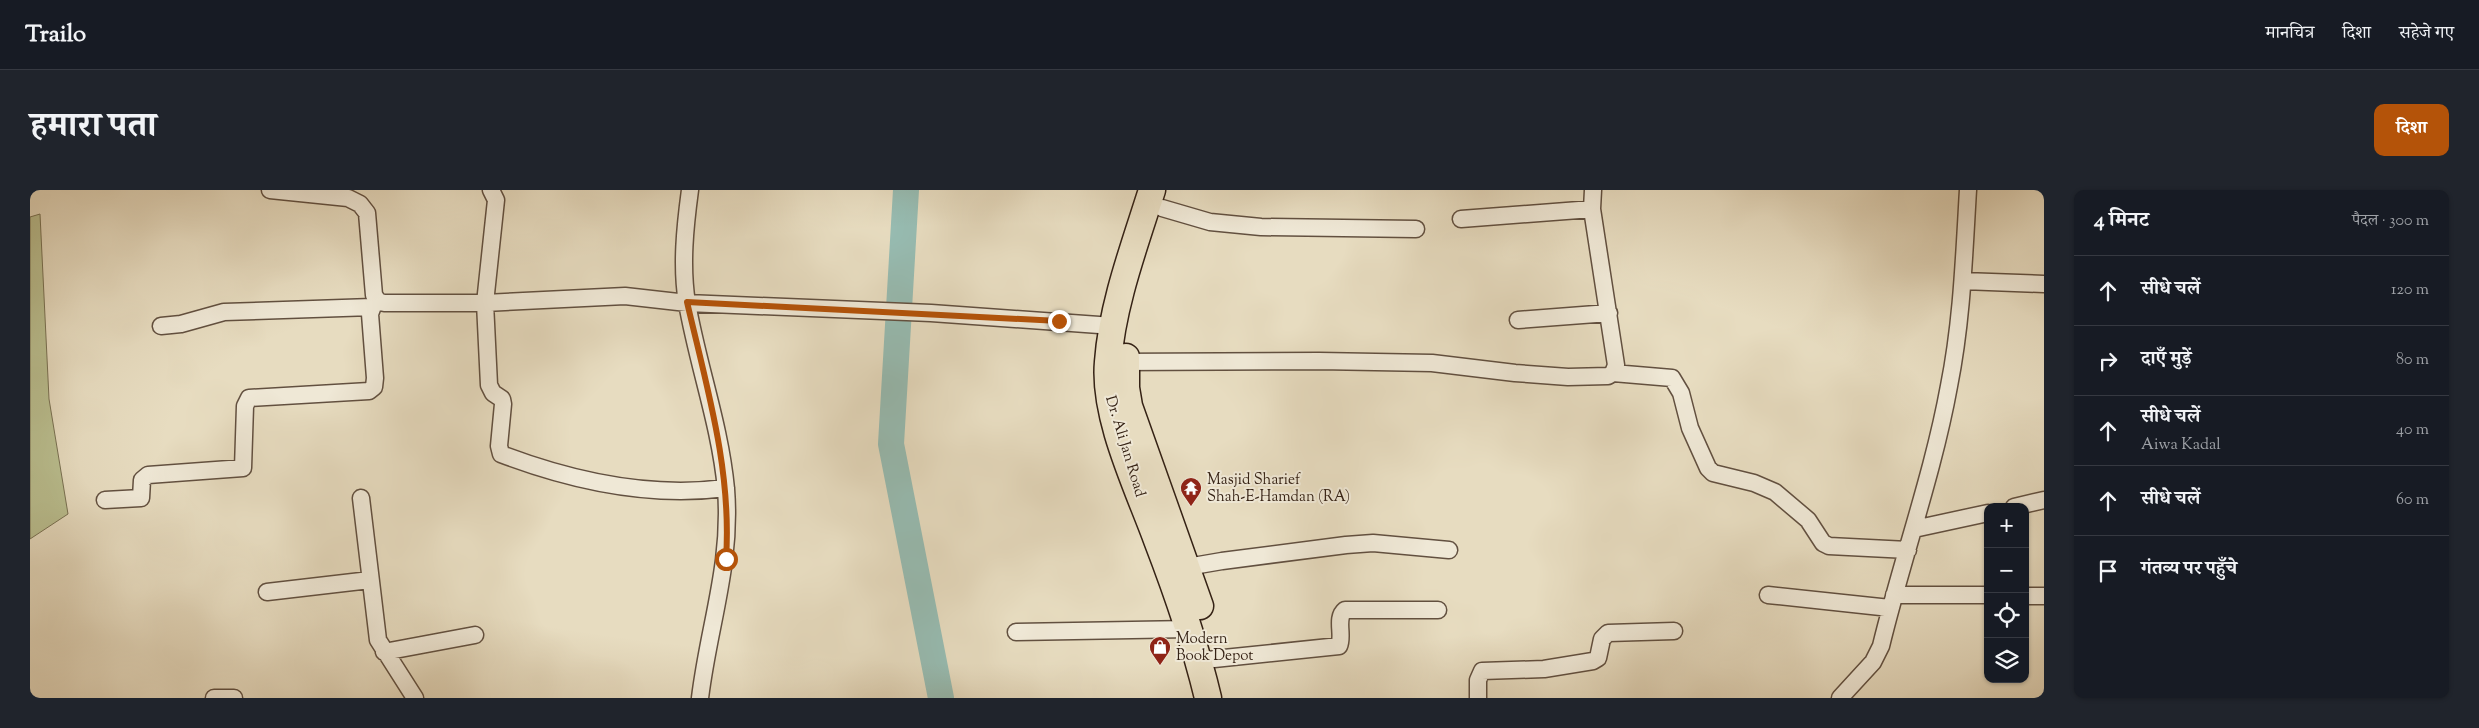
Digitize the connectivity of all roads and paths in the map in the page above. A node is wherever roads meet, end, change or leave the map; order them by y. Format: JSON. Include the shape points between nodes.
{"nodes":[{"id":1,"x":270,"y":190,"type":"edge"},
{"id":2,"x":491,"y":190,"type":"edge"},
{"id":3,"x":690,"y":190,"type":"edge"},
{"id":4,"x":1593,"y":190,"type":"edge"},
{"id":5,"x":1968,"y":190,"type":"edge"},
{"id":6,"x":349,"y":194,"type":"edge"},
{"id":7,"x":1161,"y":196,"type":"edge"},
{"id":8,"x":1592,"y":209,"type":"junction"},
{"id":9,"x":1461,"y":219,"type":"dead end"},
{"id":10,"x":1416,"y":229,"type":"dead end"},
{"id":11,"x":1963,"y":280,"type":"junction"},
{"id":12,"x":2044,"y":284,"type":"edge"},
{"id":13,"x":374,"y":302,"type":"junction"},
{"id":14,"x":687,"y":302,"type":"junction"},
{"id":15,"x":484,"y":303,"type":"junction"},
{"id":16,"x":1609,"y":312,"type":"junction"},
{"id":17,"x":1518,"y":320,"type":"dead end"},
{"id":18,"x":161,"y":326,"type":"dead end"},
{"id":19,"x":1113,"y":326,"type":"junction"},
{"id":20,"x":1117,"y":362,"type":"junction"},
{"id":21,"x":1613,"y":373,"type":"junction"},
{"id":22,"x":726,"y":488,"type":"junction"},
{"id":23,"x":361,"y":498,"type":"dead end"},
{"id":24,"x":105,"y":500,"type":"dead end"},
{"id":25,"x":2044,"y":500,"type":"edge"},
{"id":26,"x":2029,"y":504,"type":"edge"},
{"id":27,"x":1984,"y":514,"type":"edge"},
{"id":28,"x":1914,"y":529,"type":"junction"},
{"id":29,"x":1449,"y":550,"type":"dead end"},
{"id":30,"x":1908,"y":550,"type":"junction"},
{"id":31,"x":1187,"y":567,"type":"junction"},
{"id":32,"x":370,"y":580,"type":"junction"},
{"id":33,"x":267,"y":592,"type":"dead end"},
{"id":34,"x":1768,"y":595,"type":"dead end"},
{"id":35,"x":1984,"y":595,"type":"edge"},
{"id":36,"x":2029,"y":596,"type":"edge"},
{"id":37,"x":2044,"y":596,"type":"edge"},
{"id":38,"x":1892,"y":601,"type":"junction"},
{"id":39,"x":1438,"y":610,"type":"dead end"},
{"id":40,"x":1190,"y":629,"type":"junction"},
{"id":41,"x":1674,"y":631,"type":"dead end"},
{"id":42,"x":1016,"y":632,"type":"dead end"},
{"id":43,"x":475,"y":635,"type":"dead end"},
{"id":44,"x":384,"y":652,"type":"junction"},
{"id":45,"x":1214,"y":659,"type":"junction"},
{"id":46,"x":214,"y":698,"type":"edge"},
{"id":47,"x":234,"y":698,"type":"edge"},
{"id":48,"x":415,"y":698,"type":"edge"},
{"id":49,"x":700,"y":698,"type":"edge"},
{"id":50,"x":1208,"y":698,"type":"edge"},
{"id":51,"x":1224,"y":698,"type":"edge"},
{"id":52,"x":1478,"y":698,"type":"edge"},
{"id":53,"x":1840,"y":698,"type":"edge"}],
"edges":[{"from":1,"to":6,"type":"street"},
{"from":2,"to":15,"type":"street","via":[[496,208]]},
{"from":3,"to":14,"type":"street","via":[[686,218]]},
{"from":4,"to":8,"type":"street"},
{"from":5,"to":11,"type":"street"},
{"from":6,"to":13,"type":"street","via":[[367,213]]},
{"from":7,"to":10,"type":"street","via":[[1210,222],[1261,227]]},
{"from":7,"to":19,"type":"main road","name":"Dr. Ali Jan Road"},
{"from":7,"to":20,"type":"main road","name":"Dr. Ali Jan Road","via":[[1125,347]]},
{"from":8,"to":9,"type":"street"},
{"from":8,"to":16,"type":"street"},
{"from":11,"to":12,"type":"street"},
{"from":11,"to":28,"type":"street","via":[[1949,387]]},
{"from":13,"to":15,"type":"street"},
{"from":13,"to":18,"type":"street","via":[[224,312]]},
{"from":13,"to":24,"type":"street","via":[[371,332],[375,378],[374,387],[369,391],[249,398],[245,406],[243,468],[148,475],[142,480],[140,498]]},
{"from":14,"to":15,"type":"street","via":[[595,296]]},
{"from":14,"to":19,"type":"street"},
{"from":14,"to":22,"type":"street","via":[[721,451]]},
{"from":15,"to":22,"type":"street","via":[[489,385],[503,404],[501,454],[584,479],[656,491]]},
{"from":16,"to":17,"type":"street"},
{"from":16,"to":21,"type":"street","via":[[1616,365]]},
{"from":19,"to":20,"type":"main road","name":"Dr. Ali Jan Road"},
{"from":20,"to":21,"type":"street","via":[[1432,363],[1568,377],[1602,377]]},
{"from":20,"to":31,"type":"main road","name":"Dr. Ali Jan Road","via":[[1129,406]]},
{"from":20,"to":40,"type":"main road","name":"Dr. Ali Jan Road","via":[[1109,401]]},
{"from":21,"to":30,"type":"street","via":[[1672,378],[1681,393],[1690,428],[1708,468],[1713,473],[1775,492],[1813,526],[1823,543]]},
{"from":22,"to":49,"type":"street","via":[[726,559],[704,660]]},
{"from":23,"to":32,"type":"street"},
{"from":25,"to":26,"type":"street"},
{"from":27,"to":28,"type":"street"},
{"from":28,"to":30,"type":"street"},
{"from":29,"to":31,"type":"street","via":[[1373,543]]},
{"from":30,"to":38,"type":"street"},
{"from":31,"to":45,"type":"main road","name":"Dr. Ali Jan Road"},
{"from":32,"to":33,"type":"street"},
{"from":32,"to":44,"type":"street","via":[[376,627]]},
{"from":34,"to":38,"type":"street"},
{"from":35,"to":38,"type":"street"},
{"from":36,"to":37,"type":"street"},
{"from":38,"to":53,"type":"street","via":[[1881,646],[1873,662]]},
{"from":39,"to":45,"type":"street","via":[[1345,610],[1340,618],[1338,646]]},
{"from":40,"to":42,"type":"street"},
{"from":40,"to":50,"type":"main road","name":"Dr. Ali Jan Road"},
{"from":41,"to":52,"type":"street","via":[[1608,633],[1602,639],[1598,658],[1593,661],[1544,669],[1482,671],[1478,680]]},
{"from":43,"to":44,"type":"street"},
{"from":44,"to":48,"type":"street"},
{"from":45,"to":51,"type":"main road","name":"Dr. Ali Jan Road"},
{"from":46,"to":47,"type":"street"}]}
